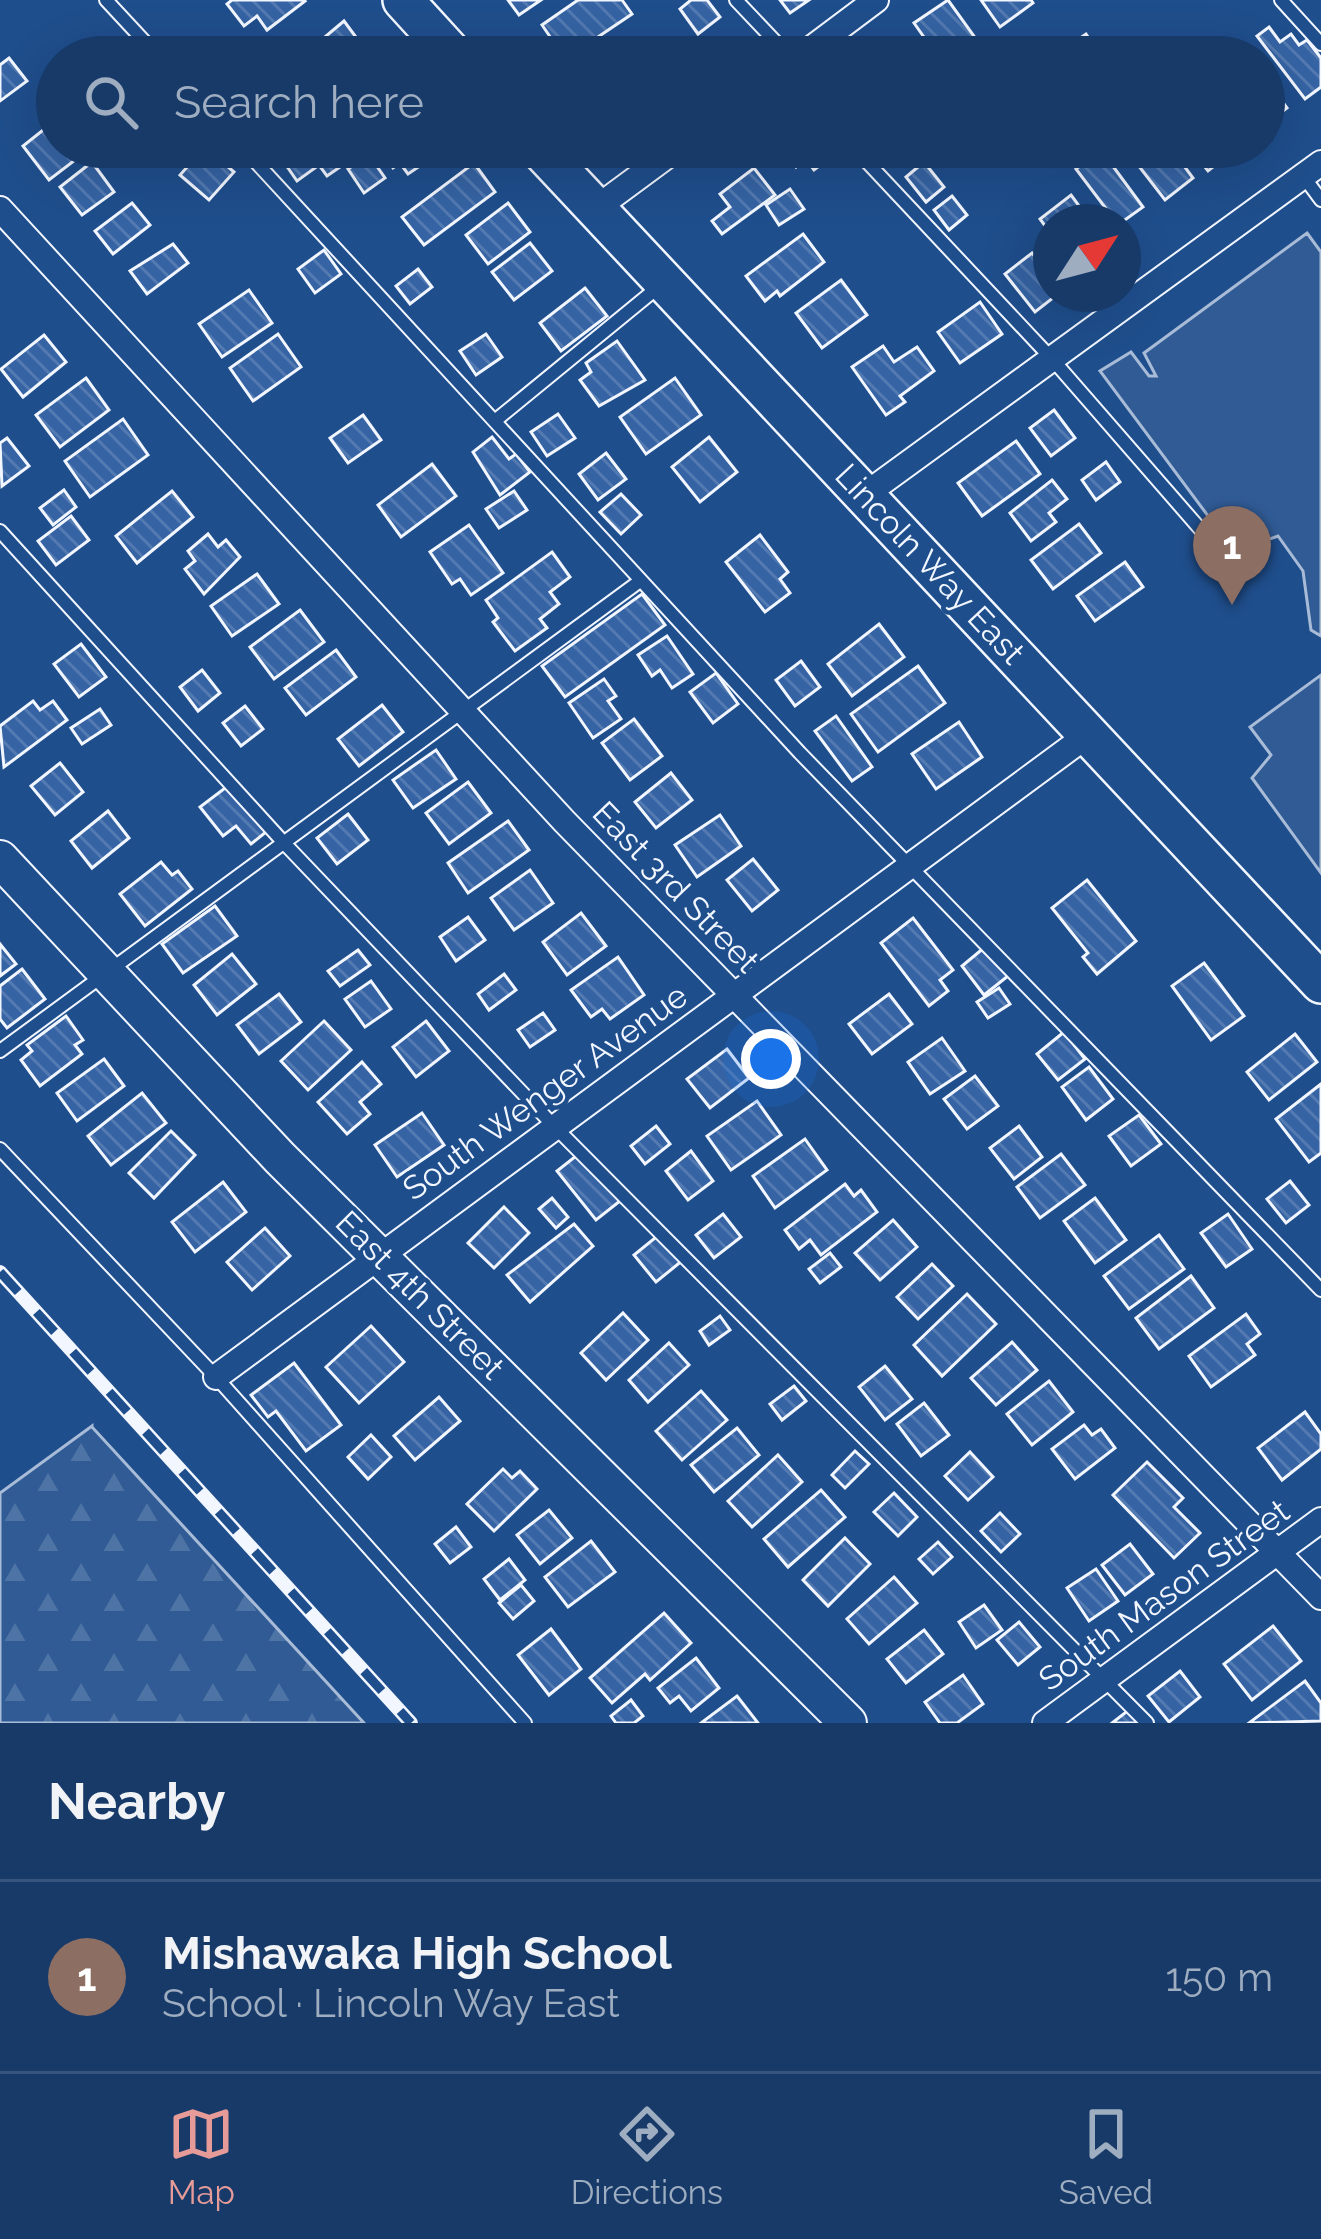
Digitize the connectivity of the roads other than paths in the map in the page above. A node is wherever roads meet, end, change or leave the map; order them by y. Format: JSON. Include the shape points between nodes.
{"nodes":[{"id":1,"x":106,"y":0,"type":"edge"},
{"id":2,"x":403,"y":0,"type":"edge"},
{"id":3,"x":736,"y":0,"type":"edge"},
{"id":4,"x":876,"y":0,"type":"edge"},
{"id":5,"x":1281,"y":0,"type":"edge"},
{"id":6,"x":139,"y":36,"type":"edge"},
{"id":7,"x":436,"y":36,"type":"edge"},
{"id":8,"x":770,"y":36,"type":"edge"},
{"id":9,"x":828,"y":36,"type":"edge"},
{"id":10,"x":1321,"y":44,"type":"edge"},
{"id":11,"x":262,"y":168,"type":"edge"},
{"id":12,"x":557,"y":168,"type":"edge"},
{"id":13,"x":651,"y":168,"type":"edge"},
{"id":14,"x":873,"y":168,"type":"edge"},
{"id":15,"x":1312,"y":169,"type":"edge"},
{"id":16,"x":1321,"y":200,"type":"edge"},
{"id":17,"x":0,"y":208,"type":"edge"},
{"id":18,"x":595,"y":209,"type":"junction"},
{"id":19,"x":663,"y":284,"type":"junction"},
{"id":20,"x":1054,"y":360,"type":"junction"},
{"id":21,"x":496,"y":420,"type":"junction"},
{"id":22,"x":866,"y":494,"type":"junction"},
{"id":23,"x":1202,"y":530,"type":"dead end"},
{"id":24,"x":0,"y":531,"type":"edge"},
{"id":25,"x":640,"y":580,"type":"junction"},
{"id":26,"x":464,"y":711,"type":"junction"},
{"id":27,"x":1088,"y":734,"type":"junction"},
{"id":28,"x":285,"y":844,"type":"junction"},
{"id":29,"x":0,"y":859,"type":"edge"},
{"id":30,"x":909,"y":865,"type":"junction"},
{"id":31,"x":105,"y":973,"type":"junction"},
{"id":32,"x":1321,"y":983,"type":"edge"},
{"id":33,"x":734,"y":993,"type":"junction"},
{"id":34,"x":0,"y":1051,"type":"edge"},
{"id":35,"x":554,"y":1126,"type":"junction"},
{"id":36,"x":0,"y":1150,"type":"edge"},
{"id":37,"x":379,"y":1256,"type":"junction"},
{"id":38,"x":1321,"y":1290,"type":"edge"},
{"id":39,"x":216,"y":1377,"type":"junction"},
{"id":40,"x":1321,"y":1520,"type":"edge"},
{"id":41,"x":1278,"y":1552,"type":"junction"},
{"id":42,"x":1321,"y":1597,"type":"edge"},
{"id":43,"x":1105,"y":1679,"type":"junction"},
{"id":44,"x":525,"y":1723,"type":"edge"},
{"id":45,"x":848,"y":1723,"type":"edge"},
{"id":46,"x":1045,"y":1723,"type":"edge"},
{"id":47,"x":1147,"y":1723,"type":"edge"}],
"edges":[{"from":1,"to":6,"type":"lane"},
{"from":2,"to":7,"type":"main road"},
{"from":3,"to":8,"type":"lane"},
{"from":4,"to":9,"type":"street"},
{"from":5,"to":10,"type":"lane"},
{"from":11,"to":21,"type":"lane"},
{"from":12,"to":18,"type":"main road","name":"Lincoln Way East"},
{"from":13,"to":18,"type":"street"},
{"from":14,"to":20,"type":"lane"},
{"from":15,"to":16,"type":"lane"},
{"from":15,"to":20,"type":"street"},
{"from":17,"to":26,"type":"street","name":"East 3rd Street"},
{"from":18,"to":19,"type":"main road","name":"Lincoln Way East"},
{"from":19,"to":21,"type":"lane"},
{"from":19,"to":22,"type":"main road","name":"Lincoln Way East"},
{"from":20,"to":22,"type":"street"},
{"from":20,"to":23,"type":"lane"},
{"from":21,"to":25,"type":"lane"},
{"from":22,"to":27,"type":"main road","name":"Lincoln Way East"},
{"from":24,"to":28,"type":"lane"},
{"from":25,"to":26,"type":"lane"},
{"from":25,"to":30,"type":"lane"},
{"from":26,"to":28,"type":"lane"},
{"from":26,"to":33,"type":"street","name":"East 3rd Street"},
{"from":27,"to":30,"type":"street","name":"South Wenger Avenue"},
{"from":27,"to":32,"type":"main road","name":"Lincoln Way East"},
{"from":28,"to":31,"type":"lane"},
{"from":28,"to":35,"type":"lane"},
{"from":29,"to":31,"type":"street","name":"East 4th Street"},
{"from":30,"to":33,"type":"street","name":"South Wenger Avenue"},
{"from":30,"to":38,"type":"lane"},
{"from":31,"to":34,"type":"lane"},
{"from":31,"to":37,"type":"street","name":"East 4th Street"},
{"from":33,"to":35,"type":"street","name":"South Wenger Avenue"},
{"from":33,"to":41,"type":"street","name":"East 3rd Street"},
{"from":35,"to":37,"type":"street","name":"South Wenger Avenue"},
{"from":35,"to":43,"type":"lane"},
{"from":36,"to":39,"type":"lane"},
{"from":37,"to":39,"type":"street","name":"South Wenger Avenue"},
{"from":37,"to":45,"type":"street","name":"East 4th Street"},
{"from":39,"to":44,"type":"lane"},
{"from":40,"to":41,"type":"street","name":"South Mason Street"},
{"from":41,"to":42,"type":"street","name":"East 3rd Street"},
{"from":41,"to":43,"type":"street","name":"South Mason Street"},
{"from":43,"to":46,"type":"street","name":"South Mason Street"},
{"from":43,"to":47,"type":"lane"}]}
